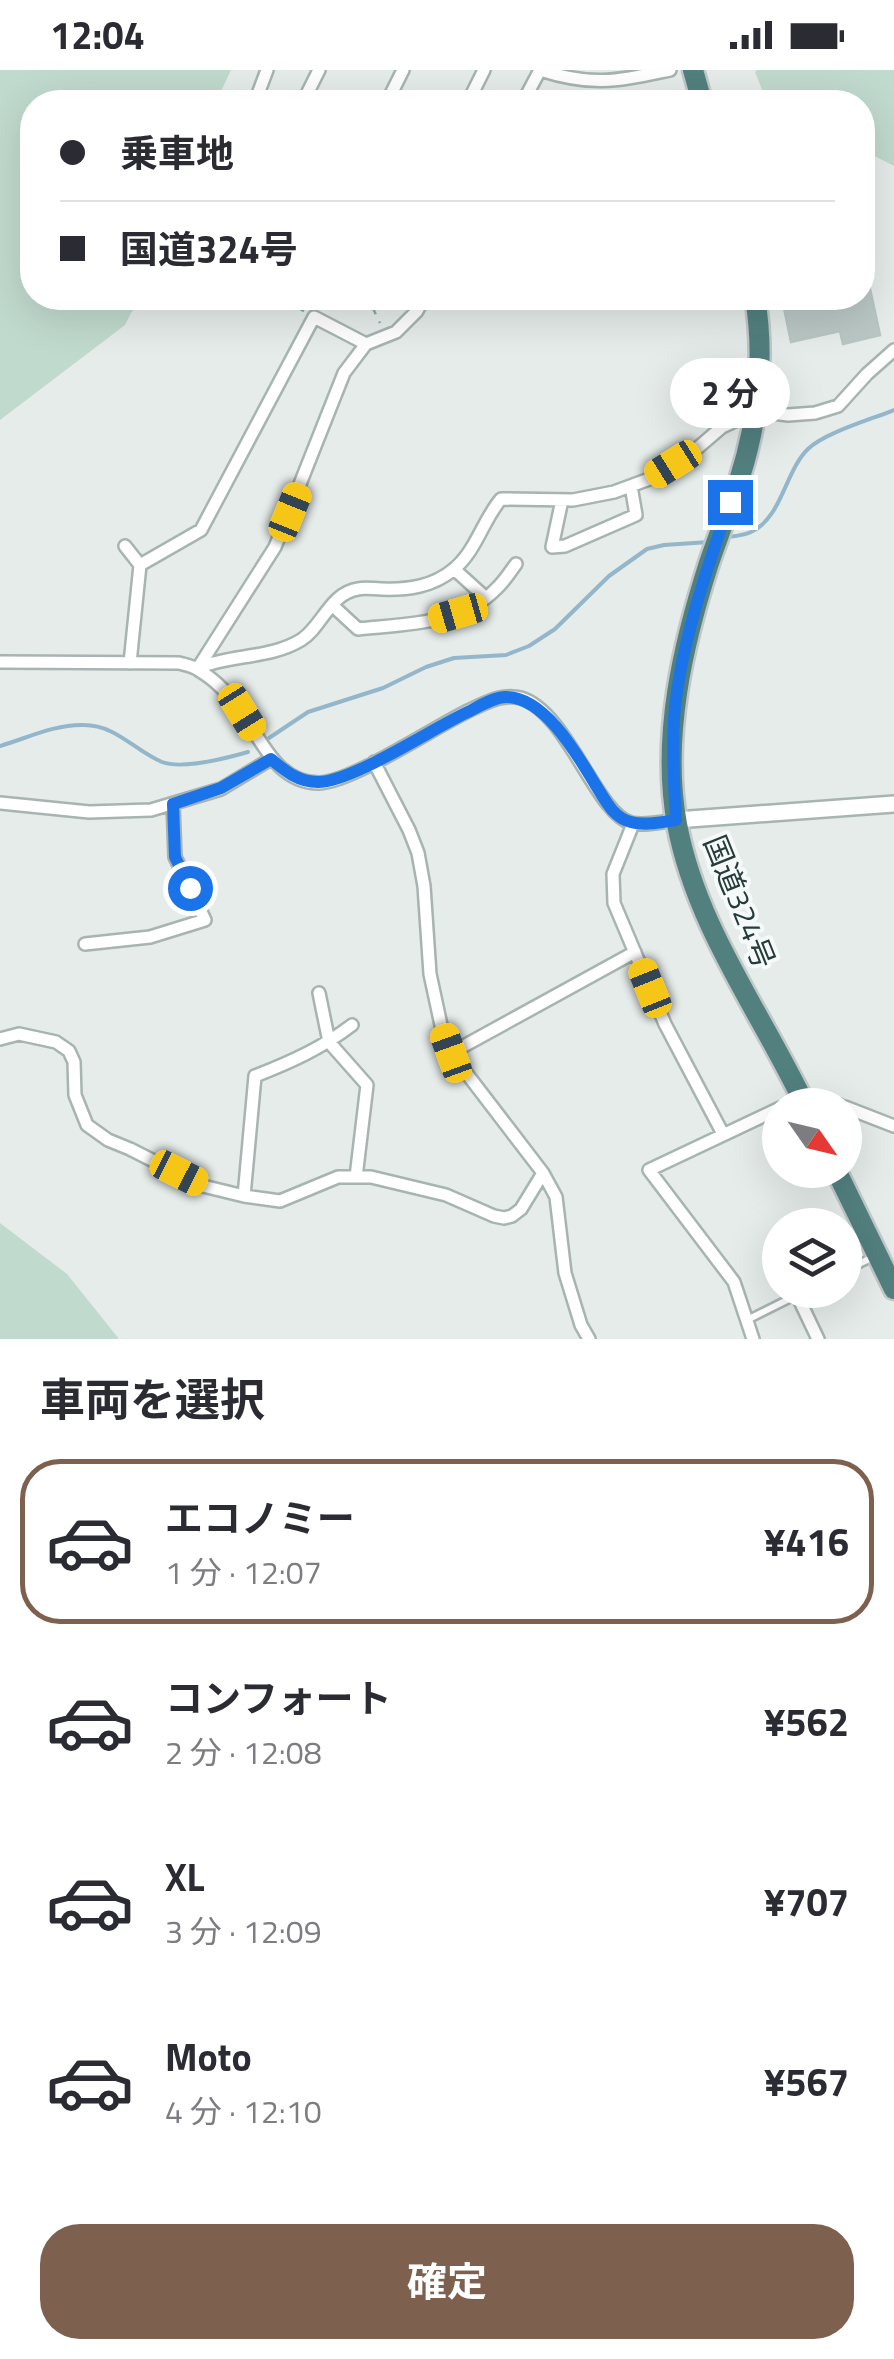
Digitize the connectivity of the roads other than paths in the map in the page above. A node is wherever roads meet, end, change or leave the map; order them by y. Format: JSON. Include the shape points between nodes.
{"nodes":[{"id":1,"x":540,"y":70,"type":"edge"},
{"id":2,"x":670,"y":70,"type":"edge"},
{"id":3,"x":418,"y":310,"type":"edge"},
{"id":4,"x":756,"y":310,"type":"edge"},
{"id":5,"x":366,"y":344,"type":"junction"},
{"id":6,"x":894,"y":350,"type":"edge"},
{"id":7,"x":756,"y":411,"type":"junction"},
{"id":8,"x":631,"y":486,"type":"junction"},
{"id":9,"x":562,"y":500,"type":"junction"},
{"id":10,"x":125,"y":546,"type":"dead end"},
{"id":11,"x":516,"y":564,"type":"dead end"},
{"id":12,"x":140,"y":566,"type":"junction"},
{"id":13,"x":454,"y":569,"type":"junction"},
{"id":14,"x":486,"y":598,"type":"junction"},
{"id":15,"x":332,"y":605,"type":"junction"},
{"id":16,"x":0,"y":662,"type":"edge"},
{"id":17,"x":130,"y":662,"type":"junction"},
{"id":18,"x":198,"y":668,"type":"junction"},
{"id":19,"x":271,"y":759,"type":"junction"},
{"id":20,"x":374,"y":762,"type":"junction"},
{"id":21,"x":0,"y":803,"type":"edge"},
{"id":22,"x":173,"y":804,"type":"junction"},
{"id":23,"x":894,"y":804,"type":"edge"},
{"id":24,"x":676,"y":820,"type":"junction"},
{"id":25,"x":633,"y":824,"type":"junction"},
{"id":26,"x":85,"y":944,"type":"dead end"},
{"id":27,"x":635,"y":952,"type":"junction"},
{"id":28,"x":319,"y":993,"type":"dead end"},
{"id":29,"x":352,"y":1025,"type":"dead end"},
{"id":30,"x":0,"y":1039,"type":"edge"},
{"id":31,"x":329,"y":1042,"type":"junction"},
{"id":32,"x":451,"y":1053,"type":"junction"},
{"id":33,"x":790,"y":1088,"type":"edge"},
{"id":34,"x":862,"y":1114,"type":"edge"},
{"id":35,"x":762,"y":1116,"type":"edge"},
{"id":36,"x":894,"y":1126,"type":"edge"},
{"id":37,"x":723,"y":1134,"type":"junction"},
{"id":38,"x":543,"y":1174,"type":"junction"},
{"id":39,"x":356,"y":1177,"type":"junction"},
{"id":40,"x":844,"y":1188,"type":"edge"},
{"id":41,"x":244,"y":1196,"type":"junction"},
{"id":42,"x":876,"y":1256,"type":"junction"},
{"id":43,"x":862,"y":1263,"type":"edge"},
{"id":44,"x":894,"y":1289,"type":"edge"},
{"id":45,"x":771,"y":1308,"type":"edge"},
{"id":46,"x":807,"y":1308,"type":"edge"},
{"id":47,"x":747,"y":1320,"type":"junction"},
{"id":48,"x":589,"y":1339,"type":"edge"},
{"id":49,"x":753,"y":1339,"type":"edge"},
{"id":50,"x":818,"y":1339,"type":"edge"}],
"edges":[{"from":1,"to":2,"type":"street","via":[[595,82]]},
{"from":3,"to":5,"type":"street","via":[[396,332]]},
{"from":4,"to":7,"type":"highway","name":"国道324号"},
{"from":5,"to":12,"type":"street","via":[[314,316],[201,530]]},
{"from":5,"to":18,"type":"street","via":[[344,372],[275,547]]},
{"from":6,"to":7,"type":"street","via":[[838,406],[802,414]]},
{"from":7,"to":8,"type":"street"},
{"from":7,"to":24,"type":"highway","name":"国道324号","via":[[682,664],[674,716]]},
{"from":8,"to":9,"type":"street"},
{"from":8,"to":9,"type":"street","via":[[636,515],[552,547]]},
{"from":9,"to":13,"type":"street","via":[[501,499]]},
{"from":10,"to":12,"type":"street"},
{"from":11,"to":14,"type":"street"},
{"from":12,"to":17,"type":"street"},
{"from":13,"to":14,"type":"street"},
{"from":13,"to":15,"type":"street","via":[[430,584],[356,589]]},
{"from":14,"to":15,"type":"street","via":[[433,620],[358,629]]},
{"from":15,"to":18,"type":"street","via":[[288,648]]},
{"from":16,"to":17,"type":"street"},
{"from":17,"to":18,"type":"street"},
{"from":18,"to":19,"type":"street","via":[[242,712]]},
{"from":19,"to":20,"type":"street","via":[[300,780],[319,782]]},
{"from":19,"to":22,"type":"street","via":[[221,788]]},
{"from":20,"to":25,"type":"street","via":[[498,698],[517,697],[553,724],[610,808]]},
{"from":20,"to":32,"type":"street","via":[[418,854],[430,974]]},
{"from":21,"to":22,"type":"street","via":[[88,812]]},
{"from":22,"to":26,"type":"street","via":[[175,857],[205,920],[150,937]]},
{"from":23,"to":24,"type":"street"},
{"from":24,"to":25,"type":"street"},
{"from":24,"to":33,"type":"highway","name":"国道324号","via":[[720,950]]},
{"from":25,"to":27,"type":"street","via":[[613,889]]},
{"from":27,"to":32,"type":"street"},
{"from":27,"to":37,"type":"street"},
{"from":28,"to":31,"type":"street"},
{"from":29,"to":31,"type":"street"},
{"from":30,"to":41,"type":"street","via":[[20,1034],[56,1042],[74,1062],[75,1095],[87,1125],[203,1186]]},
{"from":31,"to":39,"type":"street","via":[[367,1085]]},
{"from":31,"to":41,"type":"street","via":[[255,1076]]},
{"from":32,"to":38,"type":"street"},
{"from":34,"to":36,"type":"street"},
{"from":35,"to":37,"type":"street"},
{"from":37,"to":47,"type":"street","via":[[649,1170],[734,1282]]},
{"from":38,"to":39,"type":"street","via":[[521,1209],[504,1218],[446,1196]]},
{"from":38,"to":48,"type":"street","via":[[556,1197],[565,1273]]},
{"from":39,"to":41,"type":"street","via":[[338,1177],[280,1201]]},
{"from":40,"to":42,"type":"highway"},
{"from":42,"to":43,"type":"lane"},
{"from":42,"to":44,"type":"highway"},
{"from":45,"to":47,"type":"lane"},
{"from":46,"to":50,"type":"street"},
{"from":47,"to":49,"type":"street"}]}
